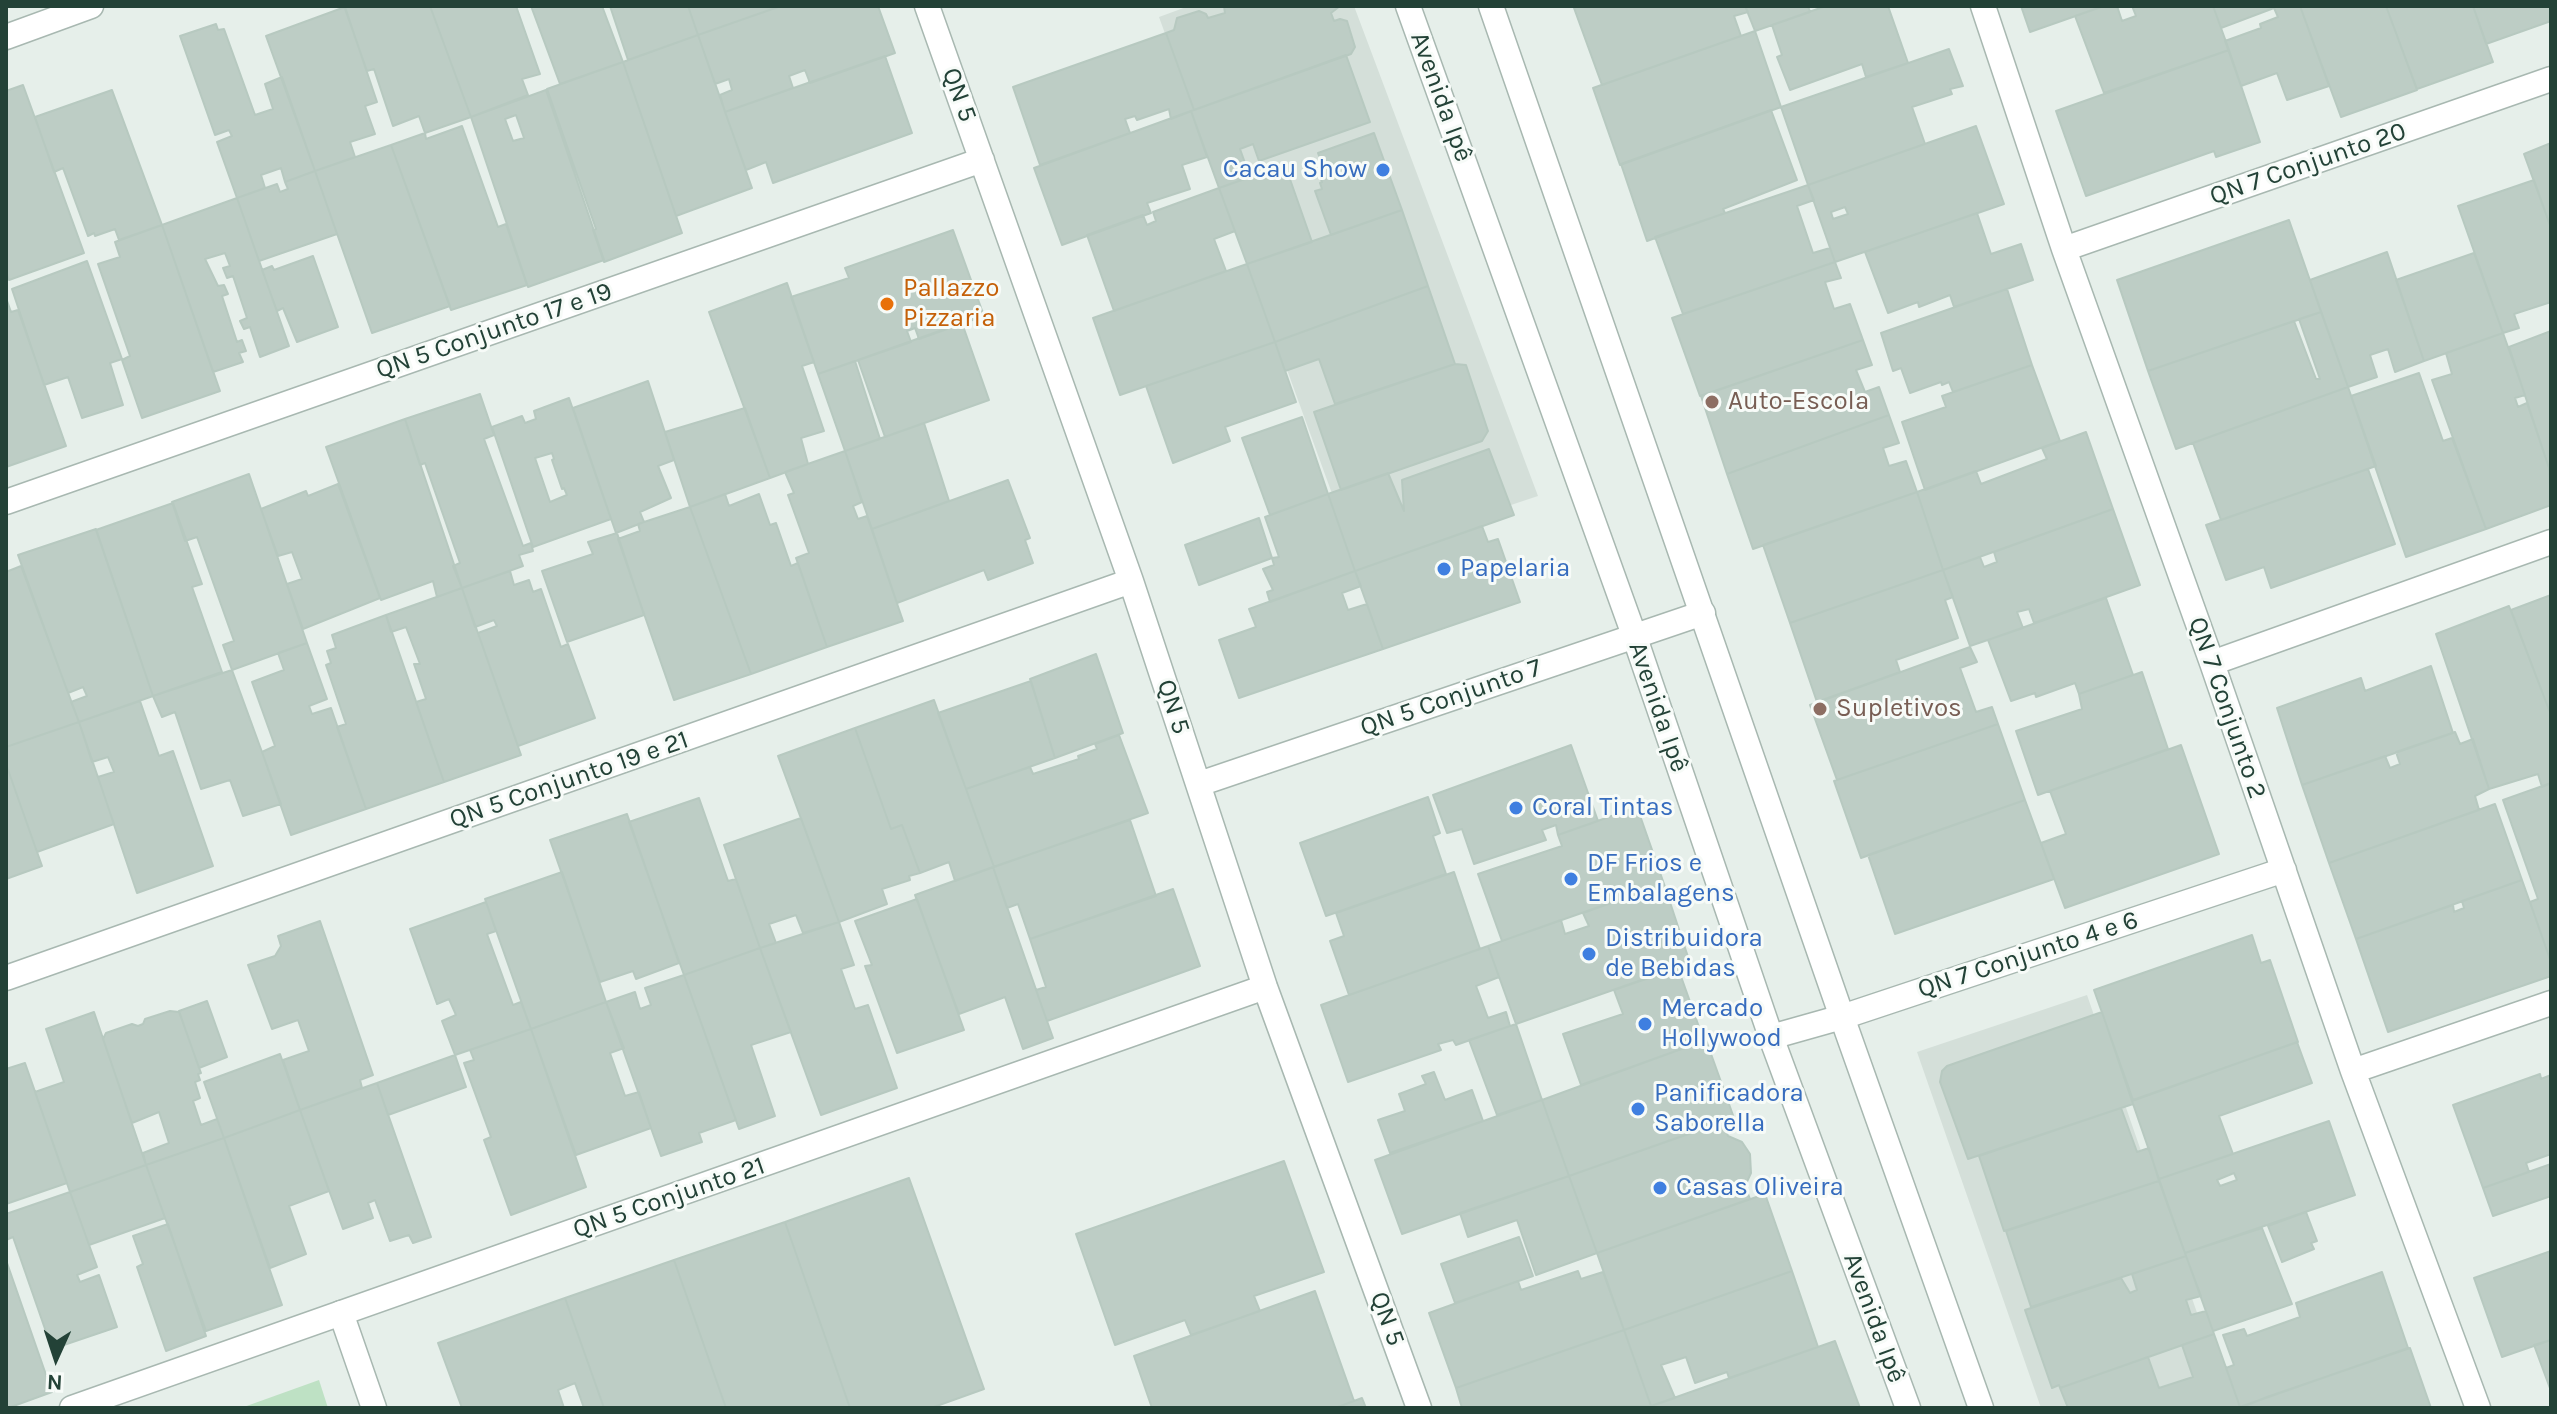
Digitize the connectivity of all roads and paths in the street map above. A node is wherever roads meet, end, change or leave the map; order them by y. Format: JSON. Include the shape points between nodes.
{"nodes":[{"id":1,"x":91,"y":6,"type":"edge"},
{"id":2,"x":927,"y":6,"type":"edge"},
{"id":3,"x":1408,"y":6,"type":"edge"},
{"id":4,"x":1491,"y":6,"type":"edge"},
{"id":5,"x":1983,"y":6,"type":"edge"},
{"id":6,"x":6,"y":37,"type":"edge"},
{"id":7,"x":2551,"y":79,"type":"edge"},
{"id":8,"x":982,"y":160,"type":"junction"},
{"id":9,"x":2064,"y":249,"type":"junction"},
{"id":10,"x":6,"y":502,"type":"edge"},
{"id":11,"x":2551,"y":542,"type":"edge"},
{"id":12,"x":1131,"y":581,"type":"junction"},
{"id":13,"x":1703,"y":613,"type":"junction"},
{"id":14,"x":1634,"y":635,"type":"junction"},
{"id":15,"x":2212,"y":663,"type":"junction"},
{"id":16,"x":1199,"y":784,"type":"junction"},
{"id":17,"x":2284,"y":870,"type":"junction"},
{"id":18,"x":6,"y":978,"type":"edge"},
{"id":19,"x":1265,"y":987,"type":"junction"},
{"id":20,"x":2551,"y":1003,"type":"edge"},
{"id":21,"x":1842,"y":1017,"type":"junction"},
{"id":22,"x":1771,"y":1037,"type":"junction"},
{"id":23,"x":2353,"y":1071,"type":"junction"},
{"id":24,"x":341,"y":1313,"type":"junction"},
{"id":25,"x":72,"y":1408,"type":"edge"},
{"id":26,"x":374,"y":1408,"type":"edge"},
{"id":27,"x":1419,"y":1408,"type":"edge"},
{"id":28,"x":1908,"y":1408,"type":"edge"},
{"id":29,"x":1981,"y":1408,"type":"edge"},
{"id":30,"x":2478,"y":1408,"type":"edge"}],
"edges":[{"from":1,"to":6,"type":"street"},
{"from":2,"to":8,"type":"street","name":"QN 5"},
{"from":3,"to":14,"type":"street","name":"Avenida Ipê"},
{"from":4,"to":13,"type":"street"},
{"from":5,"to":9,"type":"street","name":"QN 7 Conjunto 2"},
{"from":7,"to":9,"type":"street","name":"QN 7 Conjunto 20"},
{"from":8,"to":10,"type":"street","name":"QN 5 Conjunto 17 e 19"},
{"from":8,"to":12,"type":"street","name":"QN 5"},
{"from":9,"to":15,"type":"street","name":"QN 7 Conjunto 2"},
{"from":11,"to":15,"type":"street"},
{"from":12,"to":16,"type":"street","name":"QN 5"},
{"from":12,"to":18,"type":"street","name":"QN 5 Conjunto 19 e 21"},
{"from":13,"to":14,"type":"street","name":"QN 5 Conjunto 7"},
{"from":13,"to":21,"type":"street"},
{"from":14,"to":16,"type":"street","name":"QN 5 Conjunto 7"},
{"from":14,"to":22,"type":"street","name":"Avenida Ipê"},
{"from":15,"to":17,"type":"street","name":"QN 7 Conjunto 2"},
{"from":16,"to":19,"type":"street","name":"QN 5"},
{"from":17,"to":21,"type":"street","name":"QN 7 Conjunto 4 e 6"},
{"from":17,"to":23,"type":"street","name":"QN 7 Conjunto 2"},
{"from":19,"to":24,"type":"street","name":"QN 5 Conjunto 21"},
{"from":19,"to":27,"type":"street","name":"QN 5"},
{"from":20,"to":23,"type":"street"},
{"from":21,"to":22,"type":"street","name":"QN 7 Conjunto 4 e 6"},
{"from":21,"to":29,"type":"street"},
{"from":22,"to":28,"type":"street","name":"Avenida Ipê"},
{"from":23,"to":30,"type":"street","name":"QN 7 Conjunto 2"},
{"from":24,"to":25,"type":"street","name":"QN 5 Conjunto 21"},
{"from":24,"to":26,"type":"street"}]}
